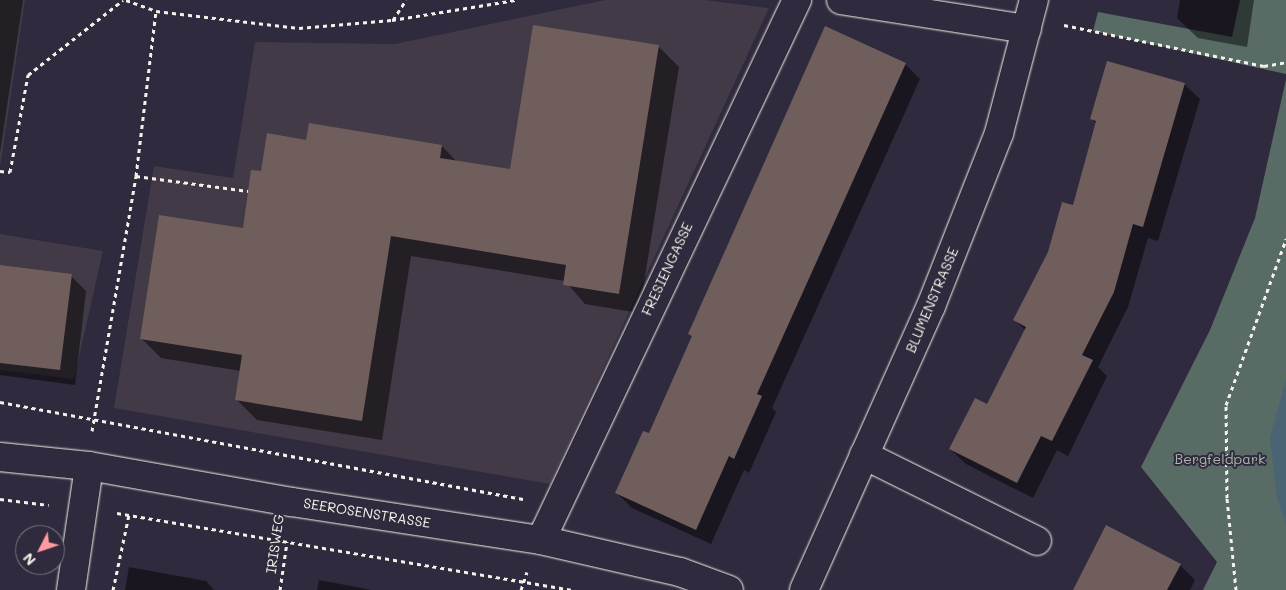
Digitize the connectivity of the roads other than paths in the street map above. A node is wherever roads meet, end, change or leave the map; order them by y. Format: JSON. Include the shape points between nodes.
{"nodes":[{"id":1,"x":797,"y":0,"type":"edge"},
{"id":2,"x":840,"y":0,"type":"edge"},
{"id":3,"x":1030,"y":15,"type":"edge"},
{"id":4,"x":864,"y":455,"type":"junction"},
{"id":5,"x":0,"y":457,"type":"edge"},
{"id":6,"x":89,"y":466,"type":"junction"},
{"id":7,"x":541,"y":540,"type":"junction"},
{"id":8,"x":1037,"y":541,"type":"dead end"},
{"id":9,"x":809,"y":588,"type":"edge"},
{"id":10,"x":70,"y":590,"type":"edge"},
{"id":11,"x":730,"y":590,"type":"edge"}],
"edges":[{"from":1,"to":7,"type":"street","name":"FRESIENGASSE"},
{"from":2,"to":3,"type":"street"},
{"from":3,"to":4,"type":"street","name":"BLUMENSTRASSE","via":[[999,133],[931,306]]},
{"from":4,"to":8,"type":"street"},
{"from":4,"to":9,"type":"street","name":"BLUMENSTRASSE"},
{"from":5,"to":6,"type":"street","name":"SEEROSENSTRASSE"},
{"from":6,"to":7,"type":"street","name":"SEEROSENSTRASSE","via":[[292,502]]},
{"from":6,"to":10,"type":"street"},
{"from":7,"to":11,"type":"street","name":"SEEROSENSTRASSE","via":[[680,572]]}]}
